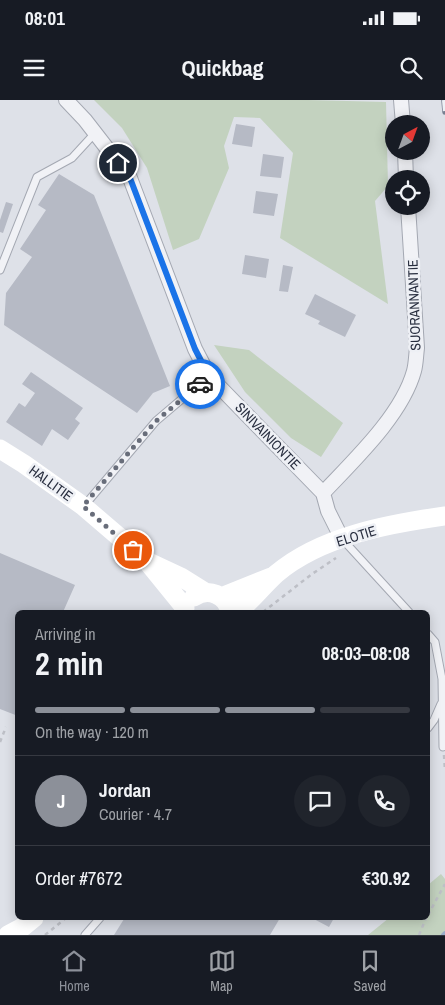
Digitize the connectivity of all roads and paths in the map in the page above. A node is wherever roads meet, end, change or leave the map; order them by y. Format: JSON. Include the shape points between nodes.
{"nodes":[{"id":1,"x":66,"y":100,"type":"edge"},
{"id":2,"x":401,"y":100,"type":"edge"},
{"id":3,"x":402,"y":115,"type":"edge"},
{"id":4,"x":95,"y":134,"type":"junction"},
{"id":5,"x":409,"y":215,"type":"edge"},
{"id":6,"x":0,"y":270,"type":"edge"},
{"id":7,"x":209,"y":376,"type":"junction"},
{"id":8,"x":0,"y":449,"type":"edge"},
{"id":9,"x":323,"y":493,"type":"junction"},
{"id":10,"x":83,"y":506,"type":"junction"},
{"id":11,"x":438,"y":517,"type":"edge"},
{"id":12,"x":347,"y":544,"type":"junction"},
{"id":13,"x":146,"y":560,"type":"junction"},
{"id":14,"x":275,"y":575,"type":"junction"},
{"id":15,"x":219,"y":601,"type":"edge"},
{"id":16,"x":184,"y":610,"type":"edge"},
{"id":17,"x":240,"y":610,"type":"edge"},
{"id":18,"x":266,"y":610,"type":"edge"},
{"id":19,"x":407,"y":610,"type":"edge"},
{"id":20,"x":430,"y":636,"type":"edge"},
{"id":21,"x":442,"y":702,"type":"junction"},
{"id":22,"x":430,"y":725,"type":"edge"},
{"id":23,"x":6,"y":727,"type":"dead end"},
{"id":24,"x":0,"y":742,"type":"edge"},
{"id":25,"x":443,"y":747,"type":"joint"},
{"id":26,"x":445,"y":771,"type":"edge"},
{"id":27,"x":445,"y":884,"type":"edge"},
{"id":28,"x":430,"y":911,"type":"edge"},
{"id":29,"x":32,"y":920,"type":"edge"},
{"id":30,"x":64,"y":920,"type":"edge"},
{"id":31,"x":99,"y":920,"type":"edge"},
{"id":32,"x":425,"y":920,"type":"edge"},
{"id":33,"x":8,"y":935,"type":"edge"},
{"id":34,"x":45,"y":935,"type":"edge"},
{"id":35,"x":85,"y":935,"type":"edge"},
{"id":36,"x":419,"y":935,"type":"edge"}],
"edges":[{"from":1,"to":4,"type":"street","name":"SINIVAINIONTIE"},
{"from":2,"to":3,"type":"street"},
{"from":4,"to":6,"type":"lane","via":[[72,158],[37,177]]},
{"from":4,"to":7,"type":"street","name":"SINIVAINIONTIE","via":[[130,178],[195,349]]},
{"from":5,"to":9,"type":"street","name":"SUORANNANTIE","via":[[417,348],[414,371],[390,418]]},
{"from":7,"to":9,"type":"street","name":"SINIVAINIONTIE"},
{"from":7,"to":10,"type":"lane","via":[[156,421]]},
{"from":8,"to":10,"type":"main road","name":"HALLITIE"},
{"from":9,"to":12,"type":"street","name":"SINIVAINIONTIE","via":[[328,511]]},
{"from":10,"to":13,"type":"main road","name":"HALLITIE"},
{"from":11,"to":12,"type":"main road","name":"ELOTIE","via":[[406,522]]},
{"from":12,"to":14,"type":"main road","name":"ELOTIE","via":[[312,552]]},
{"from":12,"to":18,"type":"path"},
{"from":12,"to":19,"type":"lane"},
{"from":13,"to":15,"type":"main road","name":"HALLITIE"},
{"from":13,"to":16,"type":"main road","name":"HALLITIE"},
{"from":14,"to":15,"type":"main road","name":"ELOTIE","via":[[245,586]]},
{"from":14,"to":17,"type":"main road","name":"ELOTIE"},
{"from":15,"to":16,"type":"main road","name":"ELOTIE","via":[[196,595]]},
{"from":20,"to":21,"type":"lane","via":[[435,642],[442,679]]},
{"from":21,"to":22,"type":"lane"},
{"from":21,"to":25,"type":"lane"},
{"from":23,"to":24,"type":"path"},
{"from":25,"to":26,"type":"path"},
{"from":27,"to":28,"type":"path"},
{"from":29,"to":33,"type":"main road"},
{"from":30,"to":34,"type":"path"},
{"from":31,"to":35,"type":"lane"},
{"from":32,"to":36,"type":"path"}]}
